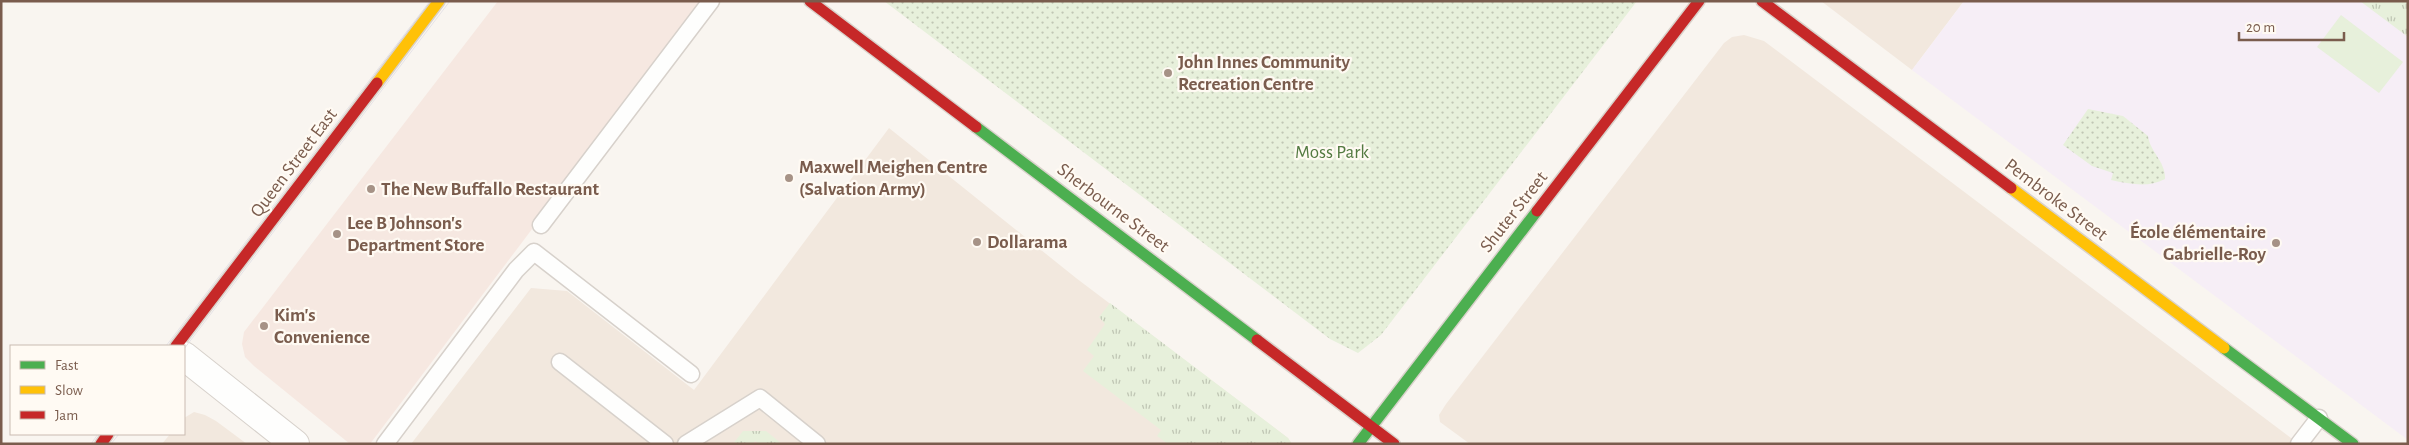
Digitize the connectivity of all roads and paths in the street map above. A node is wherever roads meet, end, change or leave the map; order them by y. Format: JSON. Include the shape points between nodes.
{"nodes":[{"id":1,"x":439,"y":1,"type":"edge"},
{"id":2,"x":711,"y":1,"type":"edge"},
{"id":3,"x":810,"y":1,"type":"edge"},
{"id":4,"x":1699,"y":1,"type":"edge"},
{"id":5,"x":1762,"y":1,"type":"edge"},
{"id":6,"x":541,"y":225,"type":"dead end"},
{"id":7,"x":177,"y":345,"type":"edge"},
{"id":8,"x":185,"y":357,"type":"edge"},
{"id":9,"x":560,"y":362,"type":"dead end"},
{"id":10,"x":691,"y":374,"type":"dead end"},
{"id":11,"x":2319,"y":418,"type":"junction"},
{"id":12,"x":1371,"y":426,"type":"junction"},
{"id":13,"x":295,"y":444,"type":"edge"},
{"id":14,"x":385,"y":444,"type":"edge"},
{"id":15,"x":665,"y":444,"type":"edge"},
{"id":16,"x":686,"y":444,"type":"edge"},
{"id":17,"x":817,"y":444,"type":"edge"},
{"id":18,"x":1358,"y":444,"type":"edge"},
{"id":19,"x":1394,"y":444,"type":"edge"},
{"id":20,"x":2299,"y":444,"type":"edge"},
{"id":21,"x":2353,"y":444,"type":"edge"}],
"edges":[{"from":1,"to":7,"type":"street","name":"Queen Street East"},
{"from":2,"to":6,"type":"lane"},
{"from":3,"to":12,"type":"street","name":"Sherbourne Street"},
{"from":4,"to":12,"type":"street","name":"Shuter Street"},
{"from":5,"to":11,"type":"street","name":"Pembroke Street"},
{"from":8,"to":13,"type":"street"},
{"from":9,"to":15,"type":"lane"},
{"from":10,"to":14,"type":"lane","via":[[534,252],[516,270]]},
{"from":11,"to":20,"type":"lane"},
{"from":11,"to":21,"type":"street","name":"Pembroke Street"},
{"from":12,"to":18,"type":"street","name":"Shuter Street"},
{"from":12,"to":19,"type":"street","name":"Sherbourne Street"},
{"from":16,"to":17,"type":"lane","via":[[760,398]]}]}
